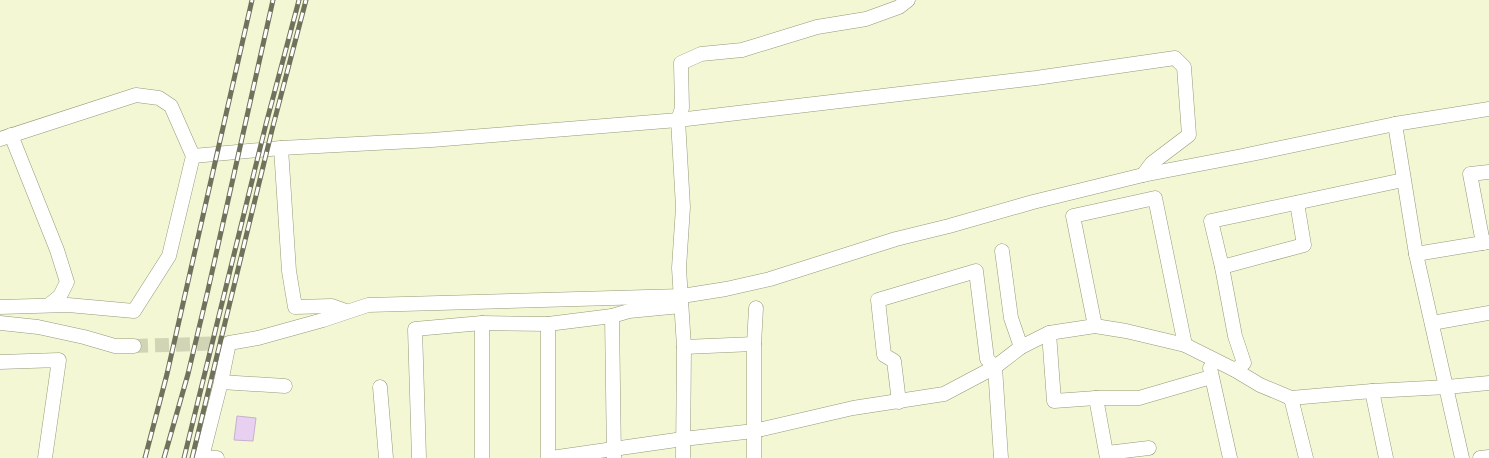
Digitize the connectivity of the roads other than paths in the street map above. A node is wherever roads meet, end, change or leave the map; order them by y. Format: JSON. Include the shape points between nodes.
{"nodes":[{"id":1,"x":908,"y":0,"type":"edge"},
{"id":2,"x":1489,"y":109,"type":"edge"},
{"id":3,"x":678,"y":120,"type":"junction"},
{"id":4,"x":1395,"y":124,"type":"junction"},
{"id":5,"x":6,"y":137,"type":"edge"},
{"id":6,"x":282,"y":148,"type":"junction"},
{"id":7,"x":193,"y":156,"type":"junction"},
{"id":8,"x":1489,"y":172,"type":"edge"},
{"id":9,"x":1143,"y":175,"type":"junction"},
{"id":10,"x":1403,"y":180,"type":"junction"},
{"id":11,"x":1297,"y":203,"type":"junction"},
{"id":12,"x":1486,"y":242,"type":"edge"},
{"id":13,"x":1002,"y":251,"type":"dead end"},
{"id":14,"x":1416,"y":254,"type":"junction"},
{"id":15,"x":1222,"y":267,"type":"junction"},
{"id":16,"x":682,"y":301,"type":"junction"},
{"id":17,"x":49,"y":306,"type":"junction"},
{"id":18,"x":0,"y":307,"type":"edge"},
{"id":19,"x":756,"y":308,"type":"dead end"},
{"id":20,"x":346,"y":311,"type":"junction"},
{"id":21,"x":1489,"y":313,"type":"edge"},
{"id":22,"x":612,"y":316,"type":"junction"},
{"id":23,"x":1432,"y":322,"type":"junction"},
{"id":24,"x":0,"y":323,"type":"edge"},
{"id":25,"x":482,"y":323,"type":"junction"},
{"id":26,"x":548,"y":324,"type":"junction"},
{"id":27,"x":1095,"y":326,"type":"junction"},
{"id":28,"x":1049,"y":334,"type":"junction"},
{"id":29,"x":754,"y":344,"type":"junction"},
{"id":30,"x":1185,"y":345,"type":"junction"},
{"id":31,"x":134,"y":346,"type":"tunnel mouth"},
{"id":32,"x":684,"y":347,"type":"junction"},
{"id":33,"x":1021,"y":347,"type":"junction"},
{"id":34,"x":1208,"y":358,"type":"junction"},
{"id":35,"x":0,"y":362,"type":"edge"},
{"id":36,"x":995,"y":367,"type":"junction"},
{"id":37,"x":1235,"y":370,"type":"junction"},
{"id":38,"x":1211,"y":377,"type":"junction"},
{"id":39,"x":220,"y":382,"type":"junction"},
{"id":40,"x":1489,"y":383,"type":"edge"},
{"id":41,"x":285,"y":386,"type":"dead end"},
{"id":42,"x":380,"y":387,"type":"dead end"},
{"id":43,"x":1447,"y":387,"type":"junction"},
{"id":44,"x":1372,"y":391,"type":"junction"},
{"id":45,"x":1096,"y":398,"type":"junction"},
{"id":46,"x":1292,"y":398,"type":"junction"},
{"id":47,"x":899,"y":402,"type":"junction"},
{"id":48,"x":754,"y":431,"type":"junction"},
{"id":49,"x":683,"y":439,"type":"junction"},
{"id":50,"x":1149,"y":448,"type":"dead end"},
{"id":51,"x":614,"y":454,"type":"edge"},
{"id":52,"x":1107,"y":456,"type":"edge"},
{"id":53,"x":201,"y":457,"type":"edge"},
{"id":54,"x":1489,"y":457,"type":"edge"},
{"id":55,"x":45,"y":458,"type":"edge"},
{"id":56,"x":217,"y":458,"type":"edge"},
{"id":57,"x":386,"y":458,"type":"edge"},
{"id":58,"x":419,"y":458,"type":"edge"},
{"id":59,"x":482,"y":458,"type":"edge"},
{"id":60,"x":550,"y":458,"type":"edge"},
{"id":61,"x":683,"y":458,"type":"edge"},
{"id":62,"x":754,"y":458,"type":"edge"},
{"id":63,"x":1001,"y":458,"type":"edge"},
{"id":64,"x":1230,"y":458,"type":"edge"},
{"id":65,"x":1306,"y":458,"type":"edge"},
{"id":66,"x":1386,"y":458,"type":"edge"},
{"id":67,"x":1462,"y":458,"type":"edge"},
{"id":68,"x":1480,"y":458,"type":"edge"}],
"edges":[{"from":1,"to":3,"type":"street","via":[[899,7],[866,19],[817,27],[742,50],[694,56],[681,63],[682,108]]},
{"from":2,"to":4,"type":"street"},
{"from":3,"to":6,"type":"street","via":[[432,140]]},
{"from":3,"to":9,"type":"street","via":[[1175,58],[1184,67],[1189,135],[1152,163]]},
{"from":3,"to":16,"type":"street"},
{"from":4,"to":9,"type":"street"},
{"from":4,"to":10,"type":"street"},
{"from":5,"to":7,"type":"street","via":[[136,95],[146,95],[171,106]]},
{"from":5,"to":17,"type":"street","via":[[57,250],[66,282],[60,296]]},
{"from":6,"to":7,"type":"street"},
{"from":6,"to":20,"type":"street","via":[[289,271],[295,307],[332,306]]},
{"from":7,"to":17,"type":"street","via":[[169,256],[134,311]]},
{"from":8,"to":12,"type":"street","via":[[1470,174]]},
{"from":9,"to":16,"type":"street","via":[[896,239]]},
{"from":10,"to":11,"type":"street"},
{"from":10,"to":14,"type":"street"},
{"from":11,"to":15,"type":"street","via":[[1304,245]]},
{"from":11,"to":15,"type":"street","via":[[1211,221]]},
{"from":12,"to":14,"type":"street"},
{"from":13,"to":33,"type":"street","via":[[1011,318]]},
{"from":14,"to":23,"type":"street"},
{"from":15,"to":37,"type":"street","via":[[1235,336],[1244,363]]},
{"from":16,"to":20,"type":"street","via":[[368,305]]},
{"from":16,"to":22,"type":"street"},
{"from":16,"to":32,"type":"street"},
{"from":17,"to":18,"type":"street"},
{"from":19,"to":29,"type":"street"},
{"from":20,"to":39,"type":"street","via":[[258,338],[229,343]]},
{"from":21,"to":23,"type":"street"},
{"from":22,"to":26,"type":"street"},
{"from":22,"to":51,"type":"street"},
{"from":23,"to":43,"type":"street"},
{"from":24,"to":31,"type":"street","via":[[38,327],[115,346]]},
{"from":25,"to":26,"type":"street"},
{"from":25,"to":58,"type":"street","via":[[415,329]]},
{"from":25,"to":59,"type":"street"},
{"from":26,"to":60,"type":"street"},
{"from":27,"to":28,"type":"street"},
{"from":27,"to":30,"type":"street"},
{"from":27,"to":30,"type":"street","via":[[1073,216],[1155,198]]},
{"from":28,"to":33,"type":"street"},
{"from":28,"to":45,"type":"street","via":[[1054,401]]},
{"from":29,"to":32,"type":"street"},
{"from":29,"to":48,"type":"street"},
{"from":30,"to":34,"type":"street"},
{"from":32,"to":49,"type":"street"},
{"from":33,"to":36,"type":"street"},
{"from":34,"to":37,"type":"street"},
{"from":34,"to":38,"type":"street"},
{"from":35,"to":55,"type":"street","via":[[59,360]]},
{"from":36,"to":47,"type":"street","via":[[944,394]]},
{"from":36,"to":47,"type":"street","via":[[987,359],[976,271],[878,300],[884,355],[894,361]]},
{"from":36,"to":63,"type":"street"},
{"from":37,"to":46,"type":"street"},
{"from":38,"to":45,"type":"street","via":[[1139,398]]},
{"from":38,"to":64,"type":"street"},
{"from":39,"to":41,"type":"street"},
{"from":39,"to":53,"type":"street"},
{"from":40,"to":43,"type":"street"},
{"from":42,"to":57,"type":"street"},
{"from":43,"to":44,"type":"street"},
{"from":43,"to":67,"type":"street"},
{"from":44,"to":46,"type":"street"},
{"from":44,"to":66,"type":"street"},
{"from":45,"to":52,"type":"street"},
{"from":46,"to":65,"type":"street"},
{"from":47,"to":48,"type":"street","via":[[853,408]]},
{"from":48,"to":49,"type":"street"},
{"from":48,"to":62,"type":"street"},
{"from":49,"to":51,"type":"street"},
{"from":49,"to":61,"type":"street"},
{"from":50,"to":52,"type":"street"},
{"from":51,"to":60,"type":"street"},
{"from":53,"to":56,"type":"street"},
{"from":54,"to":68,"type":"street"}]}
